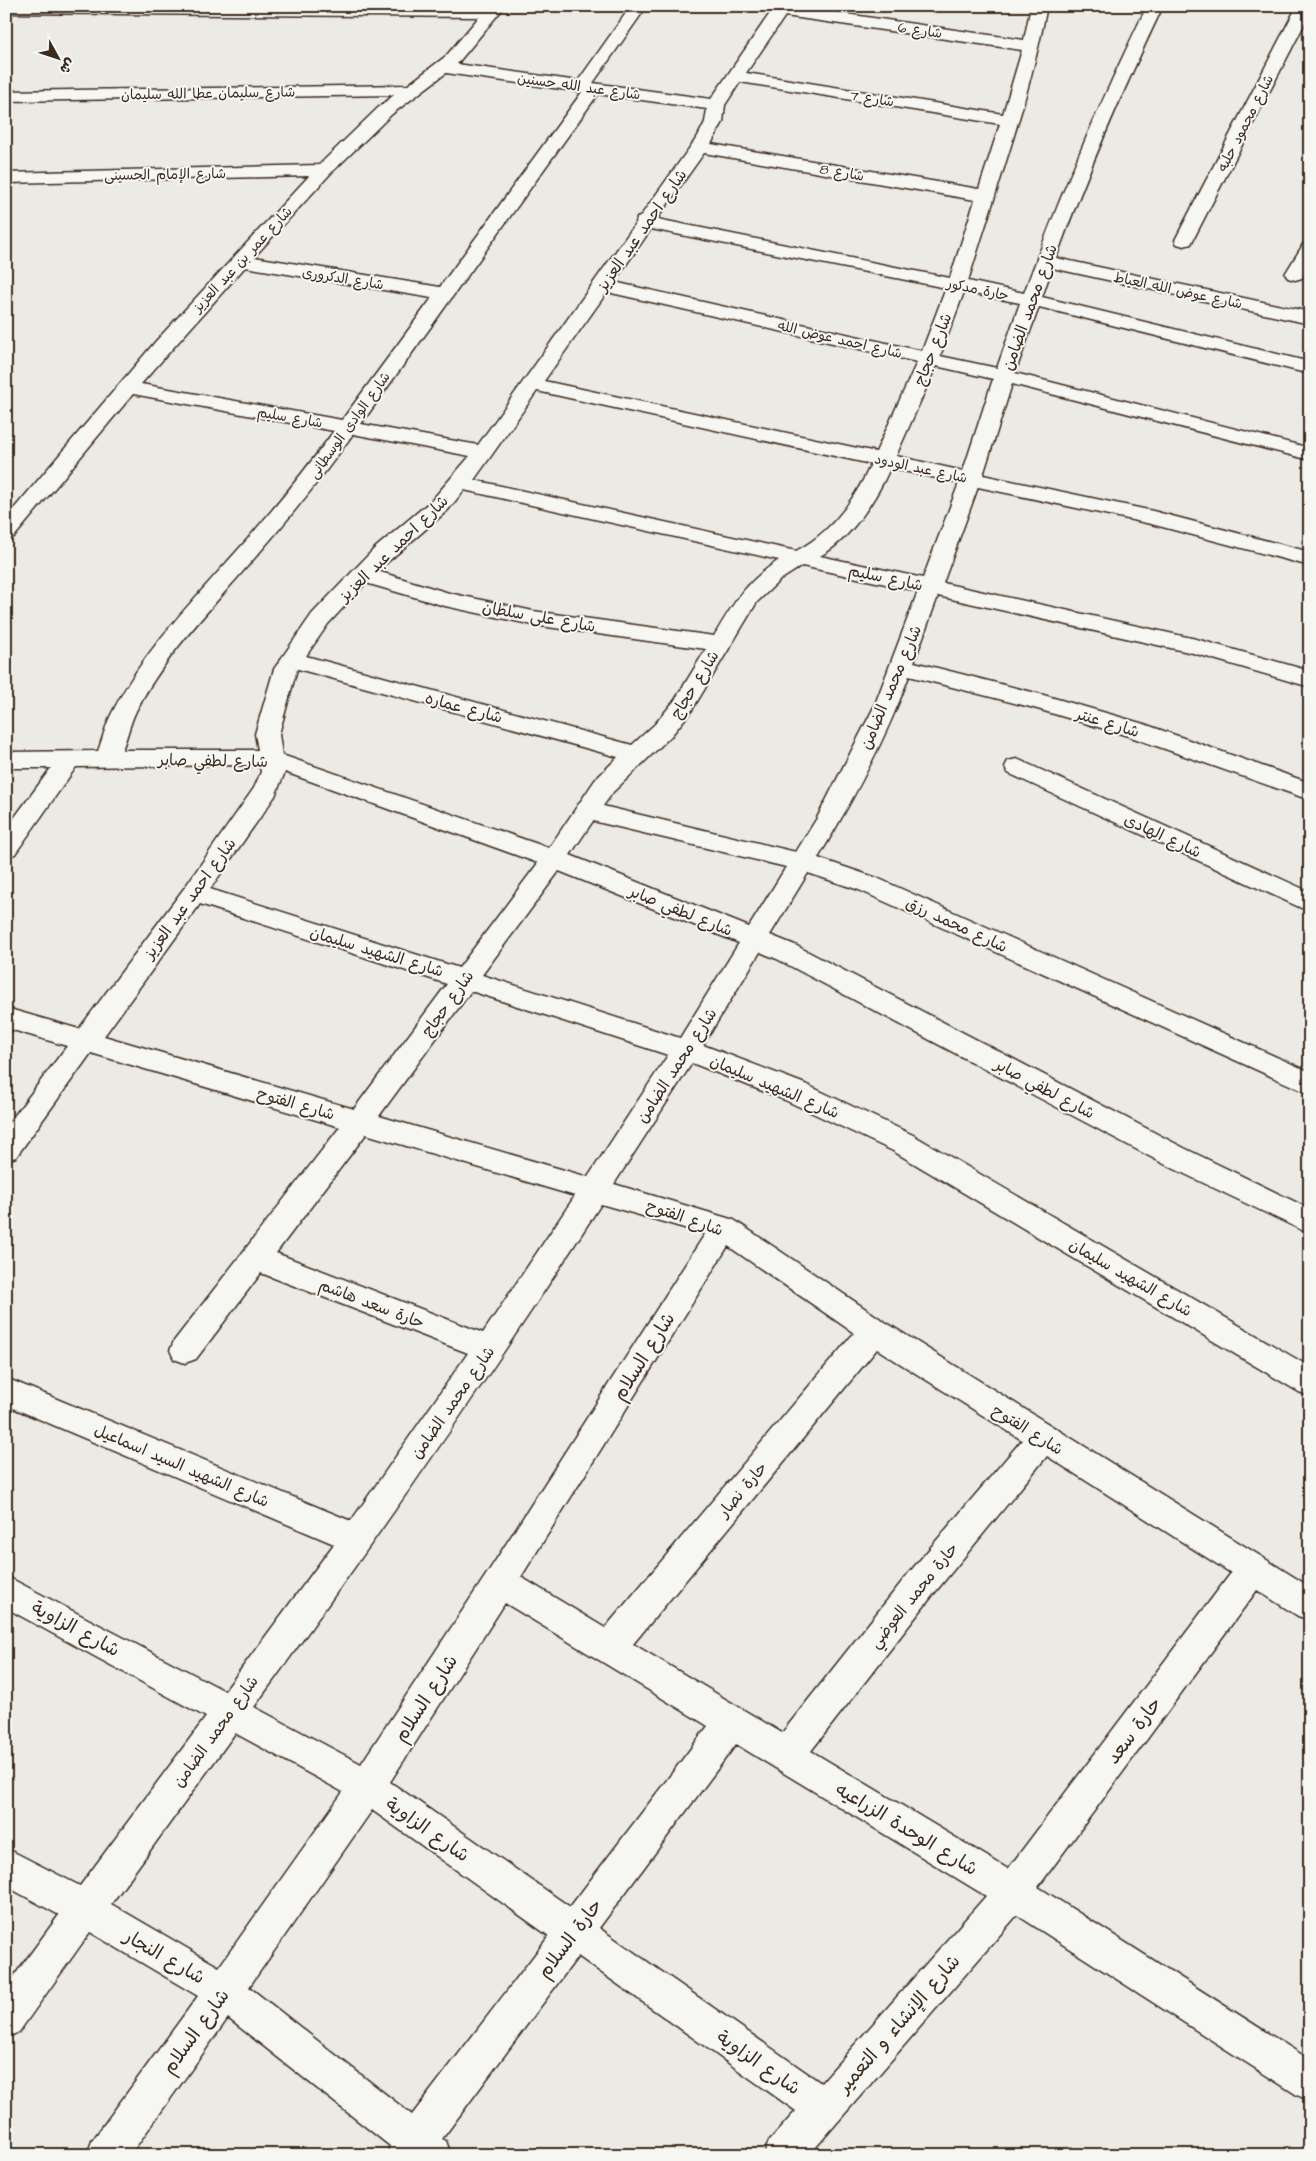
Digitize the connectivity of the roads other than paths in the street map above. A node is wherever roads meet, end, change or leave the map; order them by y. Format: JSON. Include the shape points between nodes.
{"nodes":[{"id":1,"x":639,"y":6,"type":"edge"},
{"id":2,"x":1039,"y":6,"type":"edge"},
{"id":3,"x":1155,"y":6,"type":"edge"},
{"id":4,"x":1305,"y":6,"type":"edge"},
{"id":5,"x":6,"y":8,"type":"edge"},
{"id":6,"x":781,"y":8,"type":"edge"},
{"id":7,"x":494,"y":9,"type":"edge"},
{"id":8,"x":1031,"y":46,"type":"junction"},
{"id":9,"x":442,"y":67,"type":"junction"},
{"id":10,"x":735,"y":76,"type":"junction"},
{"id":11,"x":588,"y":88,"type":"junction"},
{"id":12,"x":410,"y":90,"type":"junction"},
{"id":13,"x":6,"y":96,"type":"edge"},
{"id":14,"x":716,"y":106,"type":"junction"},
{"id":15,"x":1010,"y":120,"type":"junction"},
{"id":16,"x":699,"y":147,"type":"junction"},
{"id":17,"x":324,"y":170,"type":"junction"},
{"id":18,"x":6,"y":178,"type":"edge"},
{"id":19,"x":986,"y":196,"type":"junction"},
{"id":20,"x":644,"y":222,"type":"junction"},
{"id":21,"x":1184,"y":240,"type":"dead end"},
{"id":22,"x":1310,"y":248,"type":"edge"},
{"id":23,"x":241,"y":261,"type":"junction"},
{"id":24,"x":1045,"y":261,"type":"junction"},
{"id":25,"x":1295,"y":274,"type":"dead end"},
{"id":26,"x":603,"y":284,"type":"junction"},
{"id":27,"x":957,"y":285,"type":"junction"},
{"id":28,"x":446,"y":294,"type":"junction"},
{"id":29,"x":1032,"y":300,"type":"junction"},
{"id":30,"x":1310,"y":318,"type":"edge"},
{"id":31,"x":929,"y":359,"type":"junction"},
{"id":32,"x":1310,"y":368,"type":"edge"},
{"id":33,"x":1004,"y":376,"type":"junction"},
{"id":34,"x":531,"y":384,"type":"junction"},
{"id":35,"x":128,"y":387,"type":"junction"},
{"id":36,"x":348,"y":427,"type":"junction"},
{"id":37,"x":483,"y":452,"type":"junction"},
{"id":38,"x":1310,"y":454,"type":"edge"},
{"id":39,"x":884,"y":459,"type":"junction"},
{"id":40,"x":971,"y":478,"type":"junction"},
{"id":41,"x":460,"y":483,"type":"junction"},
{"id":42,"x":6,"y":532,"type":"edge"},
{"id":43,"x":798,"y":558,"type":"junction"},
{"id":44,"x":1310,"y":559,"type":"edge"},
{"id":45,"x":362,"y":574,"type":"junction"},
{"id":46,"x":932,"y":586,"type":"junction"},
{"id":47,"x":719,"y":644,"type":"junction"},
{"id":48,"x":293,"y":660,"type":"junction"},
{"id":49,"x":901,"y":666,"type":"junction"},
{"id":50,"x":1310,"y":679,"type":"edge"},
{"id":51,"x":636,"y":754,"type":"junction"},
{"id":52,"x":6,"y":760,"type":"edge"},
{"id":53,"x":68,"y":760,"type":"junction"},
{"id":54,"x":107,"y":760,"type":"junction"},
{"id":55,"x":272,"y":760,"type":"junction"},
{"id":56,"x":1017,"y":767,"type":"dead end"},
{"id":57,"x":1310,"y":792,"type":"edge"},
{"id":58,"x":588,"y":811,"type":"junction"},
{"id":59,"x":6,"y":848,"type":"edge"},
{"id":60,"x":554,"y":859,"type":"junction"},
{"id":61,"x":803,"y":862,"type":"junction"},
{"id":62,"x":194,"y":893,"type":"junction"},
{"id":63,"x":1310,"y":903,"type":"edge"},
{"id":64,"x":755,"y":939,"type":"junction"},
{"id":65,"x":466,"y":978,"type":"junction"},
{"id":66,"x":6,"y":1018,"type":"edge"},
{"id":67,"x":84,"y":1041,"type":"junction"},
{"id":68,"x":686,"y":1050,"type":"junction"},
{"id":69,"x":1310,"y":1084,"type":"edge"},
{"id":70,"x":360,"y":1121,"type":"junction"},
{"id":71,"x":6,"y":1149,"type":"edge"},
{"id":72,"x":595,"y":1189,"type":"junction"},
{"id":73,"x":1310,"y":1222,"type":"edge"},
{"id":74,"x":724,"y":1228,"type":"junction"},
{"id":75,"x":256,"y":1258,"type":"junction"},
{"id":76,"x":874,"y":1331,"type":"junction"},
{"id":77,"x":489,"y":1348,"type":"junction"},
{"id":78,"x":185,"y":1350,"type":"dead end"},
{"id":79,"x":1310,"y":1383,"type":"edge"},
{"id":80,"x":6,"y":1391,"type":"edge"},
{"id":81,"x":1043,"y":1438,"type":"junction"},
{"id":82,"x":357,"y":1539,"type":"junction"},
{"id":83,"x":1253,"y":1569,"type":"junction"},
{"id":84,"x":500,"y":1582,"type":"junction"},
{"id":85,"x":6,"y":1590,"type":"edge"},
{"id":86,"x":1310,"y":1605,"type":"edge"},
{"id":87,"x":609,"y":1648,"type":"junction"},
{"id":88,"x":229,"y":1711,"type":"junction"},
{"id":89,"x":732,"y":1722,"type":"junction"},
{"id":90,"x":786,"y":1755,"type":"junction"},
{"id":91,"x":367,"y":1786,"type":"junction"},
{"id":92,"x":6,"y":1866,"type":"edge"},
{"id":93,"x":1013,"y":1892,"type":"junction"},
{"id":94,"x":85,"y":1909,"type":"junction"},
{"id":95,"x":573,"y":1932,"type":"junction"},
{"id":96,"x":224,"y":1991,"type":"junction"},
{"id":97,"x":6,"y":2019,"type":"edge"},
{"id":98,"x":1310,"y":2082,"type":"edge"},
{"id":99,"x":824,"y":2108,"type":"junction"},
{"id":100,"x":418,"y":2150,"type":"edge"},
{"id":101,"x":106,"y":2155,"type":"edge"},
{"id":102,"x":783,"y":2155,"type":"edge"}],
"edges":[{"from":1,"to":11,"type":"street","name":"شارع الوادى الوسطانى"},
{"from":2,"to":8,"type":"street","name":"شارع حجاج"},
{"from":3,"to":24,"type":"street","name":"شارع محمد الضامن","via":[[1067,203]]},
{"from":4,"to":21,"type":"street","name":"شارع محمود حلبه"},
{"from":5,"to":7,"type":"street"},
{"from":6,"to":8,"type":"street","name":"شارع 6"},
{"from":6,"to":10,"type":"street","name":"شارع احمد عبد العزيز"},
{"from":7,"to":9,"type":"street","name":"شارع عمر بن عبد العزيز","via":[[458,54]]},
{"from":8,"to":15,"type":"street","name":"شارع حجاج"},
{"from":9,"to":11,"type":"street","name":"شارع عبد الله حسنين"},
{"from":9,"to":12,"type":"street","name":"شارع عمر بن عبد العزيز"},
{"from":10,"to":14,"type":"street","name":"شارع احمد عبد العزيز"},
{"from":10,"to":15,"type":"street","name":"شارع 7"},
{"from":11,"to":14,"type":"street","name":"شارع عبد الله حسنين"},
{"from":11,"to":28,"type":"street","name":"شارع الوادى الوسطانى"},
{"from":12,"to":13,"type":"street","name":"شارع سليمان عطا الله سليمان"},
{"from":12,"to":17,"type":"street","name":"شارع عمر بن عبد العزيز"},
{"from":14,"to":16,"type":"street","name":"شارع احمد عبد العزيز","via":[[714,122]]},
{"from":15,"to":19,"type":"street","name":"شارع حجاج"},
{"from":16,"to":19,"type":"street","name":"شارع 8"},
{"from":16,"to":20,"type":"street","name":"شارع احمد عبد العزيز"},
{"from":17,"to":18,"type":"street","name":"شارع الإمام الحسينى"},
{"from":17,"to":23,"type":"street","name":"شارع عمر بن عبد العزيز"},
{"from":19,"to":27,"type":"street","name":"شارع حجاج"},
{"from":20,"to":26,"type":"street","name":"شارع احمد عبد العزيز"},
{"from":20,"to":27,"type":"street","name":"حارة مدكور"},
{"from":22,"to":25,"type":"street"},
{"from":23,"to":28,"type":"street","name":"شارع الدكرورى"},
{"from":23,"to":35,"type":"street","name":"شارع عمر بن عبد العزيز"},
{"from":24,"to":29,"type":"street","name":"شارع محمد الضامن"},
{"from":24,"to":30,"type":"street","name":"شارع عوض الله العياط"},
{"from":26,"to":31,"type":"street","name":"شارع احمد عوض الله"},
{"from":26,"to":34,"type":"street","name":"شارع احمد عبد العزيز"},
{"from":27,"to":29,"type":"street","name":"حارة مدكور"},
{"from":27,"to":31,"type":"street","name":"شارع حجاج"},
{"from":28,"to":36,"type":"street","name":"شارع الوادى الوسطانى"},
{"from":29,"to":32,"type":"street","name":"حارة مدكور"},
{"from":29,"to":33,"type":"street","name":"شارع محمد الضامن"},
{"from":31,"to":33,"type":"street","name":"شارع احمد عوض الله"},
{"from":31,"to":39,"type":"street","name":"شارع حجاج"},
{"from":33,"to":38,"type":"street","name":"شارع احمد عوض الله"},
{"from":33,"to":40,"type":"street","name":"شارع محمد الضامن"},
{"from":34,"to":37,"type":"street","name":"شارع احمد عبد العزيز"},
{"from":34,"to":39,"type":"street","name":"شارع عبد الودود"},
{"from":35,"to":36,"type":"street","name":"شارع سليم"},
{"from":35,"to":42,"type":"street","name":"شارع عمر بن عبد العزيز"},
{"from":36,"to":37,"type":"street","name":"شارع سليم"},
{"from":36,"to":54,"type":"street","name":"شارع الوادى الوسطانى","via":[[311,478],[190,616],[151,668],[124,712]]},
{"from":37,"to":41,"type":"street","name":"شارع احمد عبد العزيز"},
{"from":39,"to":40,"type":"street","name":"شارع عبد الودود"},
{"from":39,"to":43,"type":"street","name":"شارع حجاج","via":[[872,485],[837,533],[820,547]]},
{"from":40,"to":44,"type":"street","name":"شارع عبد الودود","via":[[1153,518]]},
{"from":40,"to":46,"type":"street","name":"شارع محمد الضامن"},
{"from":41,"to":43,"type":"street","name":"شارع سليم"},
{"from":41,"to":45,"type":"street","name":"شارع احمد عبد العزيز","via":[[440,505]]},
{"from":43,"to":46,"type":"street","name":"شارع سليم"},
{"from":43,"to":47,"type":"street","name":"شارع حجاج","via":[[772,575],[748,598]]},
{"from":45,"to":47,"type":"street","name":"شارع على سلطان","via":[[445,599],[533,618]]},
{"from":45,"to":48,"type":"street","name":"شارع احمد عبد العزيز","via":[[320,619]]},
{"from":46,"to":49,"type":"street","name":"شارع محمد الضامن"},
{"from":46,"to":50,"type":"street","name":"شارع سليم","via":[[1196,646]]},
{"from":47,"to":51,"type":"street","name":"شارع حجاج","via":[[684,705]]},
{"from":48,"to":51,"type":"street","name":"شارع عماره"},
{"from":48,"to":55,"type":"street","name":"شارع احمد عبد العزيز","via":[[286,669],[267,734]]},
{"from":49,"to":57,"type":"street","name":"شارع عنتر","via":[[1136,730]]},
{"from":49,"to":61,"type":"street","name":"شارع محمد الضامن","via":[[886,707],[830,819]]},
{"from":51,"to":58,"type":"street","name":"شارع حجاج","via":[[604,786]]},
{"from":52,"to":53,"type":"street","name":"شارع لطفي صابر"},
{"from":53,"to":54,"type":"street","name":"شارع لطفي صابر"},
{"from":53,"to":59,"type":"street"},
{"from":54,"to":55,"type":"street","name":"شارع لطفي صابر"},
{"from":55,"to":60,"type":"street","name":"شارع لطفي صابر"},
{"from":55,"to":62,"type":"street","name":"شارع احمد عبد العزيز","via":[[273,772],[266,790]]},
{"from":56,"to":63,"type":"street","name":"شارع الهادى"},
{"from":58,"to":60,"type":"street","name":"شارع حجاج"},
{"from":58,"to":61,"type":"street","name":"شارع محمد رزق"},
{"from":60,"to":64,"type":"street","name":"شارع لطفي صابر"},
{"from":60,"to":65,"type":"street","name":"شارع حجاج"},
{"from":61,"to":64,"type":"street","name":"شارع محمد الضامن"},
{"from":61,"to":69,"type":"street","name":"شارع محمد رزق","via":[[868,884]]},
{"from":62,"to":65,"type":"street","name":"شارع الشهيد سليمان"},
{"from":62,"to":67,"type":"street","name":"شارع احمد عبد العزيز"},
{"from":64,"to":68,"type":"street","name":"شارع محمد الضامن"},
{"from":64,"to":73,"type":"street","name":"شارع لطفي صابر","via":[[786,952],[1174,1156]]},
{"from":65,"to":68,"type":"street","name":"شارع الشهيد سليمان"},
{"from":65,"to":70,"type":"street","name":"شارع حجاج"},
{"from":66,"to":67,"type":"street","name":"شارع الفتوح"},
{"from":67,"to":70,"type":"street","name":"شارع الفتوح"},
{"from":67,"to":71,"type":"street","name":"شارع احمد عبد العزيز"},
{"from":68,"to":72,"type":"street","name":"شارع محمد الضامن"},
{"from":68,"to":79,"type":"street","name":"شارع الشهيد سليمان","via":[[794,1092],[903,1143]]},
{"from":70,"to":72,"type":"street","name":"شارع الفتوح"},
{"from":70,"to":75,"type":"street","name":"شارع حجاج"},
{"from":72,"to":74,"type":"street","name":"شارع الفتوح"},
{"from":72,"to":77,"type":"street","name":"شارع محمد الضامن"},
{"from":74,"to":76,"type":"street","name":"شارع الفتوح"},
{"from":74,"to":84,"type":"street","name":"شارع السلام"},
{"from":75,"to":77,"type":"street","name":"حارة سعد هاشم"},
{"from":75,"to":78,"type":"street","name":"شارع حجاج"},
{"from":76,"to":81,"type":"street","name":"شارع الفتوح"},
{"from":76,"to":87,"type":"street","name":"حارة نصار"},
{"from":77,"to":82,"type":"street","name":"شارع محمد الضامن"},
{"from":80,"to":82,"type":"street","name":"شارع الشهيد السيد اسماعيل"},
{"from":81,"to":83,"type":"street","name":"شارع الفتوح"},
{"from":81,"to":90,"type":"street","name":"حارة محمد العوضي","via":[[920,1585]]},
{"from":82,"to":88,"type":"street","name":"شارع محمد الضامن"},
{"from":83,"to":86,"type":"street","name":"شارع الفتوح"},
{"from":83,"to":93,"type":"street","name":"حارة سعد"},
{"from":84,"to":87,"type":"street","name":"شارع الوحدة الزراعيه"},
{"from":84,"to":91,"type":"street","name":"شارع السلام"},
{"from":85,"to":88,"type":"street","name":"شارع الزاوية"},
{"from":87,"to":89,"type":"street","name":"شارع الوحدة الزراعيه"},
{"from":88,"to":91,"type":"street","name":"شارع الزاوية"},
{"from":88,"to":94,"type":"street","name":"شارع محمد الضامن"},
{"from":89,"to":90,"type":"street","name":"شارع الوحدة الزراعيه"},
{"from":89,"to":95,"type":"street","name":"حارة السلام"},
{"from":90,"to":93,"type":"street","name":"شارع الوحدة الزراعيه"},
{"from":91,"to":95,"type":"street","name":"شارع الزاوية"},
{"from":91,"to":96,"type":"street","name":"شارع السلام"},
{"from":92,"to":94,"type":"street","name":"شارع النجار"},
{"from":93,"to":98,"type":"street","name":"شارع الوحدة الزراعيه"},
{"from":93,"to":99,"type":"street","name":"شارع الإنشاء و التعمير"},
{"from":94,"to":96,"type":"street","name":"شارع النجار"},
{"from":94,"to":97,"type":"street","name":"شارع محمد الضامن"},
{"from":95,"to":99,"type":"street","name":"شارع الزاوية"},
{"from":95,"to":100,"type":"street","name":"حارة السلام"},
{"from":96,"to":100,"type":"street","name":"شارع النجار"},
{"from":96,"to":101,"type":"street","name":"شارع السلام"},
{"from":99,"to":102,"type":"street","name":"شارع الإنشاء و التعمير"}]}
